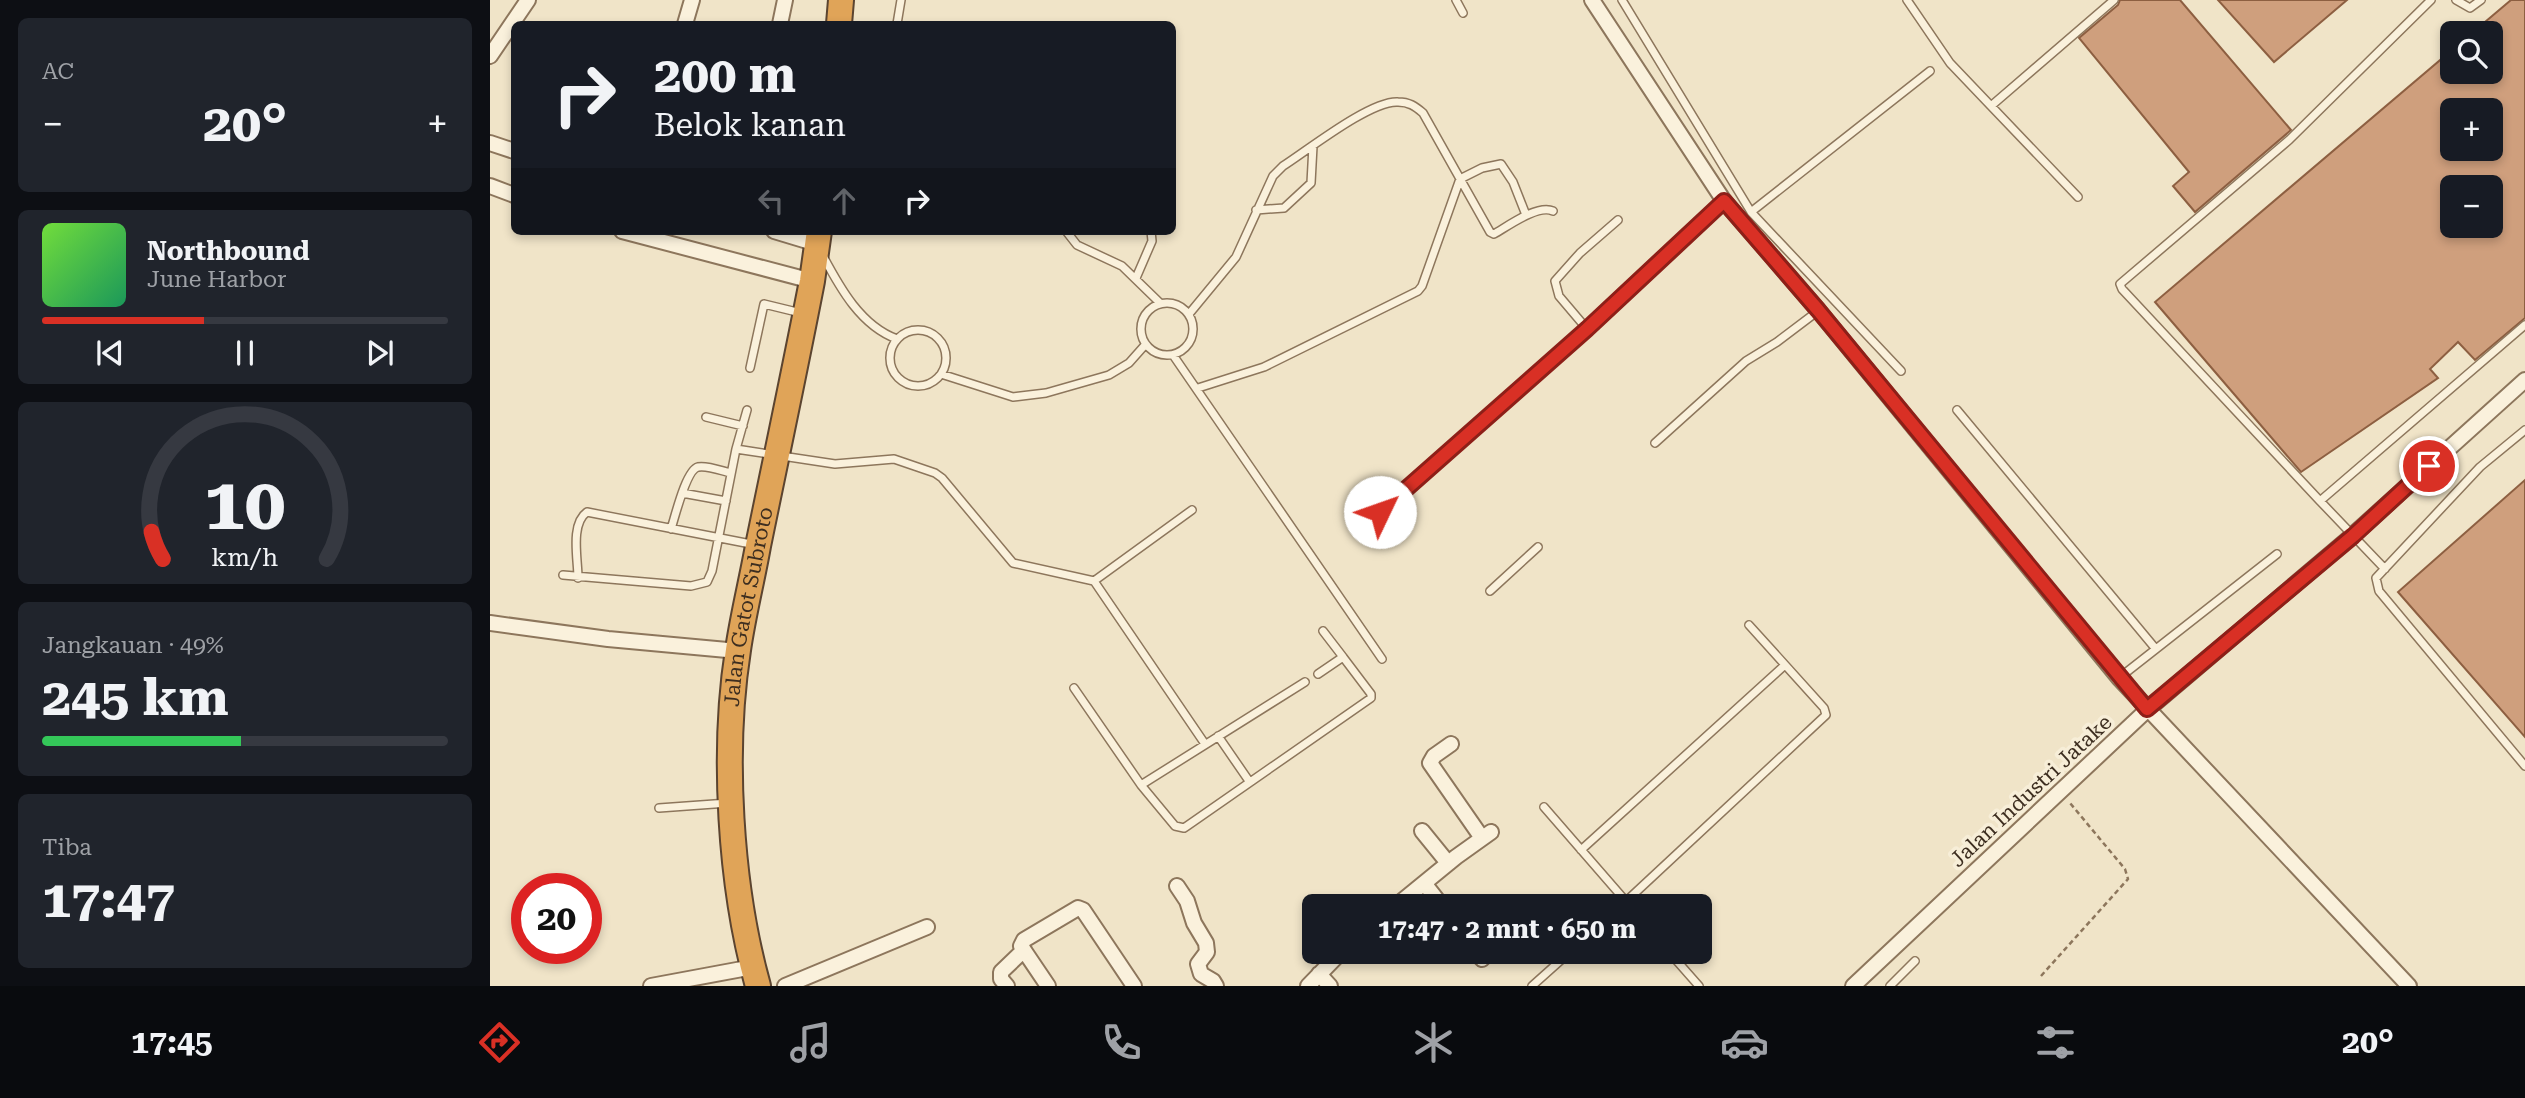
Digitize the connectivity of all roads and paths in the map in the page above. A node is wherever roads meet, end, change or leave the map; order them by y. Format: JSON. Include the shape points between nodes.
{"nodes":[{"id":1,"x":528,"y":0,"type":"edge"},
{"id":2,"x":692,"y":0,"type":"edge"},
{"id":3,"x":785,"y":0,"type":"edge"},
{"id":4,"x":841,"y":0,"type":"edge"},
{"id":5,"x":901,"y":0,"type":"edge"},
{"id":6,"x":1456,"y":0,"type":"edge"},
{"id":7,"x":1592,"y":0,"type":"edge"},
{"id":8,"x":1622,"y":0,"type":"edge"},
{"id":9,"x":1907,"y":0,"type":"edge"},
{"id":10,"x":2114,"y":0,"type":"edge"},
{"id":11,"x":2431,"y":0,"type":"edge"},
{"id":12,"x":2456,"y":0,"type":"edge"},
{"id":13,"x":2482,"y":0,"type":"edge"},
{"id":14,"x":1463,"y":13,"type":"dead end"},
{"id":15,"x":514,"y":21,"type":"edge"},
{"id":16,"x":686,"y":21,"type":"edge"},
{"id":17,"x":781,"y":21,"type":"edge"},
{"id":18,"x":839,"y":21,"type":"edge"},
{"id":19,"x":898,"y":21,"type":"edge"},
{"id":20,"x":511,"y":25,"type":"edge"},
{"id":21,"x":490,"y":56,"type":"edge"},
{"id":22,"x":1930,"y":71,"type":"dead end"},
{"id":23,"x":1991,"y":106,"type":"junction"},
{"id":24,"x":490,"y":143,"type":"edge"},
{"id":25,"x":1313,"y":146,"type":"junction"},
{"id":26,"x":511,"y":150,"type":"edge"},
{"id":27,"x":1460,"y":179,"type":"junction"},
{"id":28,"x":2078,"y":197,"type":"dead end"},
{"id":29,"x":1724,"y":201,"type":"junction"},
{"id":30,"x":1256,"y":210,"type":"junction"},
{"id":31,"x":1553,"y":211,"type":"dead end"},
{"id":32,"x":1751,"y":212,"type":"junction"},
{"id":33,"x":1526,"y":215,"type":"junction"},
{"id":34,"x":1618,"y":220,"type":"dead end"},
{"id":35,"x":637,"y":235,"type":"edge"},
{"id":36,"x":1069,"y":235,"type":"edge"},
{"id":37,"x":1152,"y":235,"type":"edge"},
{"id":38,"x":818,"y":237,"type":"edge"},
{"id":39,"x":1136,"y":278,"type":"junction"},
{"id":40,"x":812,"y":281,"type":"junction"},
{"id":41,"x":1160,"y":303,"type":"junction"},
{"id":42,"x":1818,"y":310,"type":"junction"},
{"id":43,"x":1189,"y":314,"type":"junction"},
{"id":44,"x":805,"y":315,"type":"junction"},
{"id":45,"x":2525,"y":325,"type":"edge"},
{"id":46,"x":1587,"y":329,"type":"junction"},
{"id":47,"x":897,"y":339,"type":"junction"},
{"id":48,"x":1145,"y":345,"type":"junction"},
{"id":49,"x":1173,"y":355,"type":"junction"},
{"id":50,"x":750,"y":369,"type":"dead end"},
{"id":51,"x":1901,"y":371,"type":"dead end"},
{"id":52,"x":942,"y":374,"type":"junction"},
{"id":53,"x":2525,"y":380,"type":"edge"},
{"id":54,"x":1198,"y":388,"type":"junction"},
{"id":55,"x":747,"y":410,"type":"dead end"},
{"id":56,"x":1957,"y":410,"type":"dead end"},
{"id":57,"x":706,"y":417,"type":"dead end"},
{"id":58,"x":743,"y":426,"type":"junction"},
{"id":59,"x":2525,"y":430,"type":"edge"},
{"id":60,"x":1655,"y":443,"type":"dead end"},
{"id":61,"x":736,"y":449,"type":"junction"},
{"id":62,"x":776,"y":456,"type":"junction"},
{"id":63,"x":731,"y":473,"type":"junction"},
{"id":64,"x":682,"y":493,"type":"junction"},
{"id":65,"x":726,"y":500,"type":"junction"},
{"id":66,"x":2320,"y":501,"type":"junction"},
{"id":67,"x":1192,"y":510,"type":"dead end"},
{"id":68,"x":1380,"y":512,"type":"dead end"},
{"id":69,"x":671,"y":528,"type":"junction"},
{"id":70,"x":2353,"y":536,"type":"junction"},
{"id":71,"x":718,"y":539,"type":"junction"},
{"id":72,"x":758,"y":546,"type":"junction"},
{"id":73,"x":1538,"y":547,"type":"dead end"},
{"id":74,"x":2277,"y":554,"type":"dead end"},
{"id":75,"x":2385,"y":569,"type":"junction"},
{"id":76,"x":563,"y":575,"type":"dead end"},
{"id":77,"x":578,"y":578,"type":"junction"},
{"id":78,"x":1094,"y":581,"type":"junction"},
{"id":79,"x":1490,"y":591,"type":"dead end"},
{"id":80,"x":493,"y":623,"type":"edge"},
{"id":81,"x":1749,"y":625,"type":"dead end"},
{"id":82,"x":1323,"y":631,"type":"dead end"},
{"id":83,"x":2155,"y":648,"type":"junction"},
{"id":84,"x":738,"y":651,"type":"junction"},
{"id":85,"x":1343,"y":657,"type":"junction"},
{"id":86,"x":1382,"y":659,"type":"dead end"},
{"id":87,"x":1785,"y":665,"type":"junction"},
{"id":88,"x":1318,"y":674,"type":"dead end"},
{"id":89,"x":2119,"y":678,"type":"junction"},
{"id":90,"x":1305,"y":682,"type":"dead end"},
{"id":91,"x":1074,"y":688,"type":"dead end"},
{"id":92,"x":2147,"y":709,"type":"junction"},
{"id":93,"x":1218,"y":736,"type":"junction"},
{"id":94,"x":1205,"y":744,"type":"junction"},
{"id":95,"x":1451,"y":744,"type":"dead end"},
{"id":96,"x":2525,"y":766,"type":"edge"},
{"id":97,"x":1249,"y":781,"type":"junction"},
{"id":98,"x":1142,"y":785,"type":"junction"},
{"id":99,"x":2060,"y":793,"type":"junction"},
{"id":100,"x":731,"y":803,"type":"junction"},
{"id":101,"x":1544,"y":807,"type":"dead end"},
{"id":102,"x":659,"y":808,"type":"dead end"},
{"id":103,"x":1422,"y":831,"type":"dead end"},
{"id":104,"x":1581,"y":850,"type":"junction"},
{"id":105,"x":1448,"y":863,"type":"junction"},
{"id":106,"x":1424,"y":883,"type":"junction"},
{"id":107,"x":1177,"y":886,"type":"dead end"},
{"id":108,"x":1411,"y":894,"type":"edge"},
{"id":109,"x":1433,"y":894,"type":"edge"},
{"id":110,"x":1617,"y":894,"type":"edge"},
{"id":111,"x":1638,"y":894,"type":"edge"},
{"id":112,"x":927,"y":927,"type":"dead end"},
{"id":113,"x":1024,"y":950,"type":"junction"},
{"id":114,"x":1915,"y":961,"type":"dead end"},
{"id":115,"x":1330,"y":964,"type":"edge"},
{"id":116,"x":1557,"y":964,"type":"edge"},
{"id":117,"x":1680,"y":964,"type":"edge"},
{"id":118,"x":1320,"y":974,"type":"junction"},
{"id":119,"x":755,"y":976,"type":"edge"},
{"id":120,"x":2041,"y":976,"type":"dead end"},
{"id":121,"x":651,"y":986,"type":"edge"},
{"id":122,"x":785,"y":986,"type":"edge"},
{"id":123,"x":1007,"y":986,"type":"edge"},
{"id":124,"x":1048,"y":986,"type":"edge"},
{"id":125,"x":1135,"y":986,"type":"edge"},
{"id":126,"x":1216,"y":986,"type":"edge"},
{"id":127,"x":1308,"y":986,"type":"edge"},
{"id":128,"x":1330,"y":986,"type":"edge"},
{"id":129,"x":1532,"y":986,"type":"edge"},
{"id":130,"x":1699,"y":986,"type":"edge"},
{"id":131,"x":1853,"y":986,"type":"edge"},
{"id":132,"x":1890,"y":986,"type":"edge"},
{"id":133,"x":2409,"y":986,"type":"edge"}],
"edges":[{"from":1,"to":15,"type":"street"},
{"from":2,"to":16,"type":"street"},
{"from":3,"to":17,"type":"street"},
{"from":4,"to":18,"type":"highway"},
{"from":5,"to":19,"type":"lane"},
{"from":6,"to":14,"type":"lane"},
{"from":7,"to":29,"type":"street"},
{"from":8,"to":32,"type":"lane"},
{"from":9,"to":23,"type":"lane","via":[[1950,63]]},
{"from":10,"to":23,"type":"lane"},
{"from":11,"to":66,"type":"lane","via":[[2289,140],[2120,284]]},
{"from":12,"to":13,"type":"lane","via":[[2470,8]]},
{"from":20,"to":21,"type":"street"},
{"from":22,"to":32,"type":"lane"},
{"from":23,"to":28,"type":"lane"},
{"from":24,"to":26,"type":"street"},
{"from":25,"to":27,"type":"lane","via":[[1371,109],[1390,102],[1412,104],[1423,113]]},
{"from":25,"to":30,"type":"lane","via":[[1273,176]]},
{"from":25,"to":30,"type":"lane","via":[[1311,183],[1284,208]]},
{"from":27,"to":33,"type":"lane","via":[[1501,164]]},
{"from":27,"to":33,"type":"lane","via":[[1492,234]]},
{"from":27,"to":54,"type":"lane","via":[[1418,291],[1264,367]]},
{"from":29,"to":42,"type":"street"},
{"from":29,"to":46,"type":"lane"},
{"from":30,"to":43,"type":"lane","via":[[1236,257]]},
{"from":31,"to":33,"type":"lane"},
{"from":32,"to":51,"type":"lane"},
{"from":34,"to":46,"type":"lane","via":[[1555,281],[1559,296]]},
{"from":35,"to":40,"type":"street"},
{"from":36,"to":39,"type":"lane","via":[[1077,245],[1122,266]]},
{"from":37,"to":39,"type":"lane"},
{"from":38,"to":40,"type":"highway","name":"Jalan Gatot Subroto"},
{"from":38,"to":47,"type":"lane","via":[[835,280],[857,310],[876,329]]},
{"from":39,"to":41,"type":"lane"},
{"from":40,"to":44,"type":"highway","name":"Jalan Gatot Subroto"},
{"from":41,"to":43,"type":"lane","via":[[1181,306]]},
{"from":41,"to":48,"type":"lane","via":[[1144,316],[1140,326]]},
{"from":42,"to":60,"type":"lane","via":[[1746,361]]},
{"from":42,"to":89,"type":"street"},
{"from":43,"to":49,"type":"lane","via":[[1194,330],[1188,346]]},
{"from":44,"to":50,"type":"lane","via":[[764,304]]},
{"from":44,"to":62,"type":"highway","name":"Jalan Gatot Subroto"},
{"from":45,"to":66,"type":"lane"},
{"from":46,"to":68,"type":"lane"},
{"from":47,"to":52,"type":"lane","via":[[909,331],[923,330],[936,336],[944,347]]},
{"from":47,"to":52,"type":"lane","via":[[890,352],[891,368],[900,380],[914,386],[930,384]]},
{"from":48,"to":49,"type":"lane","via":[[1163,356]]},
{"from":48,"to":52,"type":"lane","via":[[1129,363],[1109,375],[1046,393],[1013,397]]},
{"from":49,"to":54,"type":"lane"},
{"from":53,"to":70,"type":"street","name":"Jalan Industri Jatake"},
{"from":54,"to":86,"type":"lane"},
{"from":55,"to":58,"type":"lane"},
{"from":56,"to":83,"type":"lane"},
{"from":57,"to":58,"type":"lane"},
{"from":58,"to":61,"type":"lane"},
{"from":59,"to":75,"type":"lane","via":[[2480,467]]},
{"from":61,"to":62,"type":"lane"},
{"from":61,"to":63,"type":"lane"},
{"from":62,"to":72,"type":"highway","name":"Jalan Gatot Subroto"},
{"from":62,"to":78,"type":"lane","via":[[835,464],[894,458],[935,473],[1013,563]]},
{"from":63,"to":64,"type":"lane","via":[[697,467]]},
{"from":63,"to":65,"type":"lane"},
{"from":64,"to":65,"type":"lane"},
{"from":64,"to":69,"type":"lane"},
{"from":65,"to":71,"type":"lane"},
{"from":66,"to":70,"type":"lane"},
{"from":67,"to":78,"type":"lane"},
{"from":69,"to":71,"type":"lane"},
{"from":69,"to":77,"type":"lane","via":[[587,512],[578,526]]},
{"from":70,"to":75,"type":"lane"},
{"from":70,"to":92,"type":"street","name":"Jalan Industri Jatake"},
{"from":71,"to":72,"type":"lane"},
{"from":71,"to":77,"type":"lane","via":[[712,571],[701,585]]},
{"from":72,"to":84,"type":"highway","name":"Jalan Gatot Subroto"},
{"from":73,"to":79,"type":"lane"},
{"from":74,"to":83,"type":"lane"},
{"from":75,"to":96,"type":"lane","via":[[2376,578],[2379,591]]},
{"from":76,"to":77,"type":"lane"},
{"from":78,"to":94,"type":"lane"},
{"from":80,"to":84,"type":"street"},
{"from":81,"to":87,"type":"lane"},
{"from":82,"to":85,"type":"lane"},
{"from":83,"to":89,"type":"lane"},
{"from":84,"to":100,"type":"highway","name":"Jalan Gatot Subroto"},
{"from":85,"to":88,"type":"lane"},
{"from":85,"to":97,"type":"lane","via":[[1371,698]]},
{"from":87,"to":104,"type":"lane"},
{"from":87,"to":111,"type":"lane","via":[[1826,715]]},
{"from":89,"to":92,"type":"street"},
{"from":90,"to":93,"type":"lane"},
{"from":91,"to":98,"type":"lane"},
{"from":92,"to":99,"type":"street","name":"Jalan Industri Jatake"},
{"from":92,"to":133,"type":"street"},
{"from":93,"to":94,"type":"lane"},
{"from":93,"to":97,"type":"lane"},
{"from":94,"to":98,"type":"lane"},
{"from":95,"to":105,"type":"street","via":[[1430,763],[1486,835]]},
{"from":97,"to":98,"type":"lane","via":[[1184,828],[1175,826]]},
{"from":99,"to":120,"type":"path","via":[[2125,870],[2127,879]]},
{"from":99,"to":131,"type":"street","name":"Jalan Industri Jatake"},
{"from":100,"to":102,"type":"lane"},
{"from":100,"to":119,"type":"highway","name":"Jalan Gatot Subroto","via":[[734,851]]},
{"from":101,"to":104,"type":"lane"},
{"from":103,"to":105,"type":"street"},
{"from":104,"to":110,"type":"lane"},
{"from":105,"to":106,"type":"street"},
{"from":106,"to":108,"type":"street"},
{"from":106,"to":109,"type":"street"},
{"from":107,"to":126,"type":"street","via":[[1206,943],[1207,952],[1198,964],[1201,974]]},
{"from":112,"to":122,"type":"street"},
{"from":113,"to":123,"type":"street","via":[[1001,971]]},
{"from":113,"to":124,"type":"street"},
{"from":113,"to":125,"type":"street","via":[[1024,940],[1080,909]]},
{"from":114,"to":132,"type":"lane"},
{"from":115,"to":118,"type":"street"},
{"from":116,"to":129,"type":"lane"},
{"from":117,"to":130,"type":"lane"},
{"from":118,"to":127,"type":"street"},
{"from":118,"to":128,"type":"street"},
{"from":119,"to":121,"type":"street"}]}
